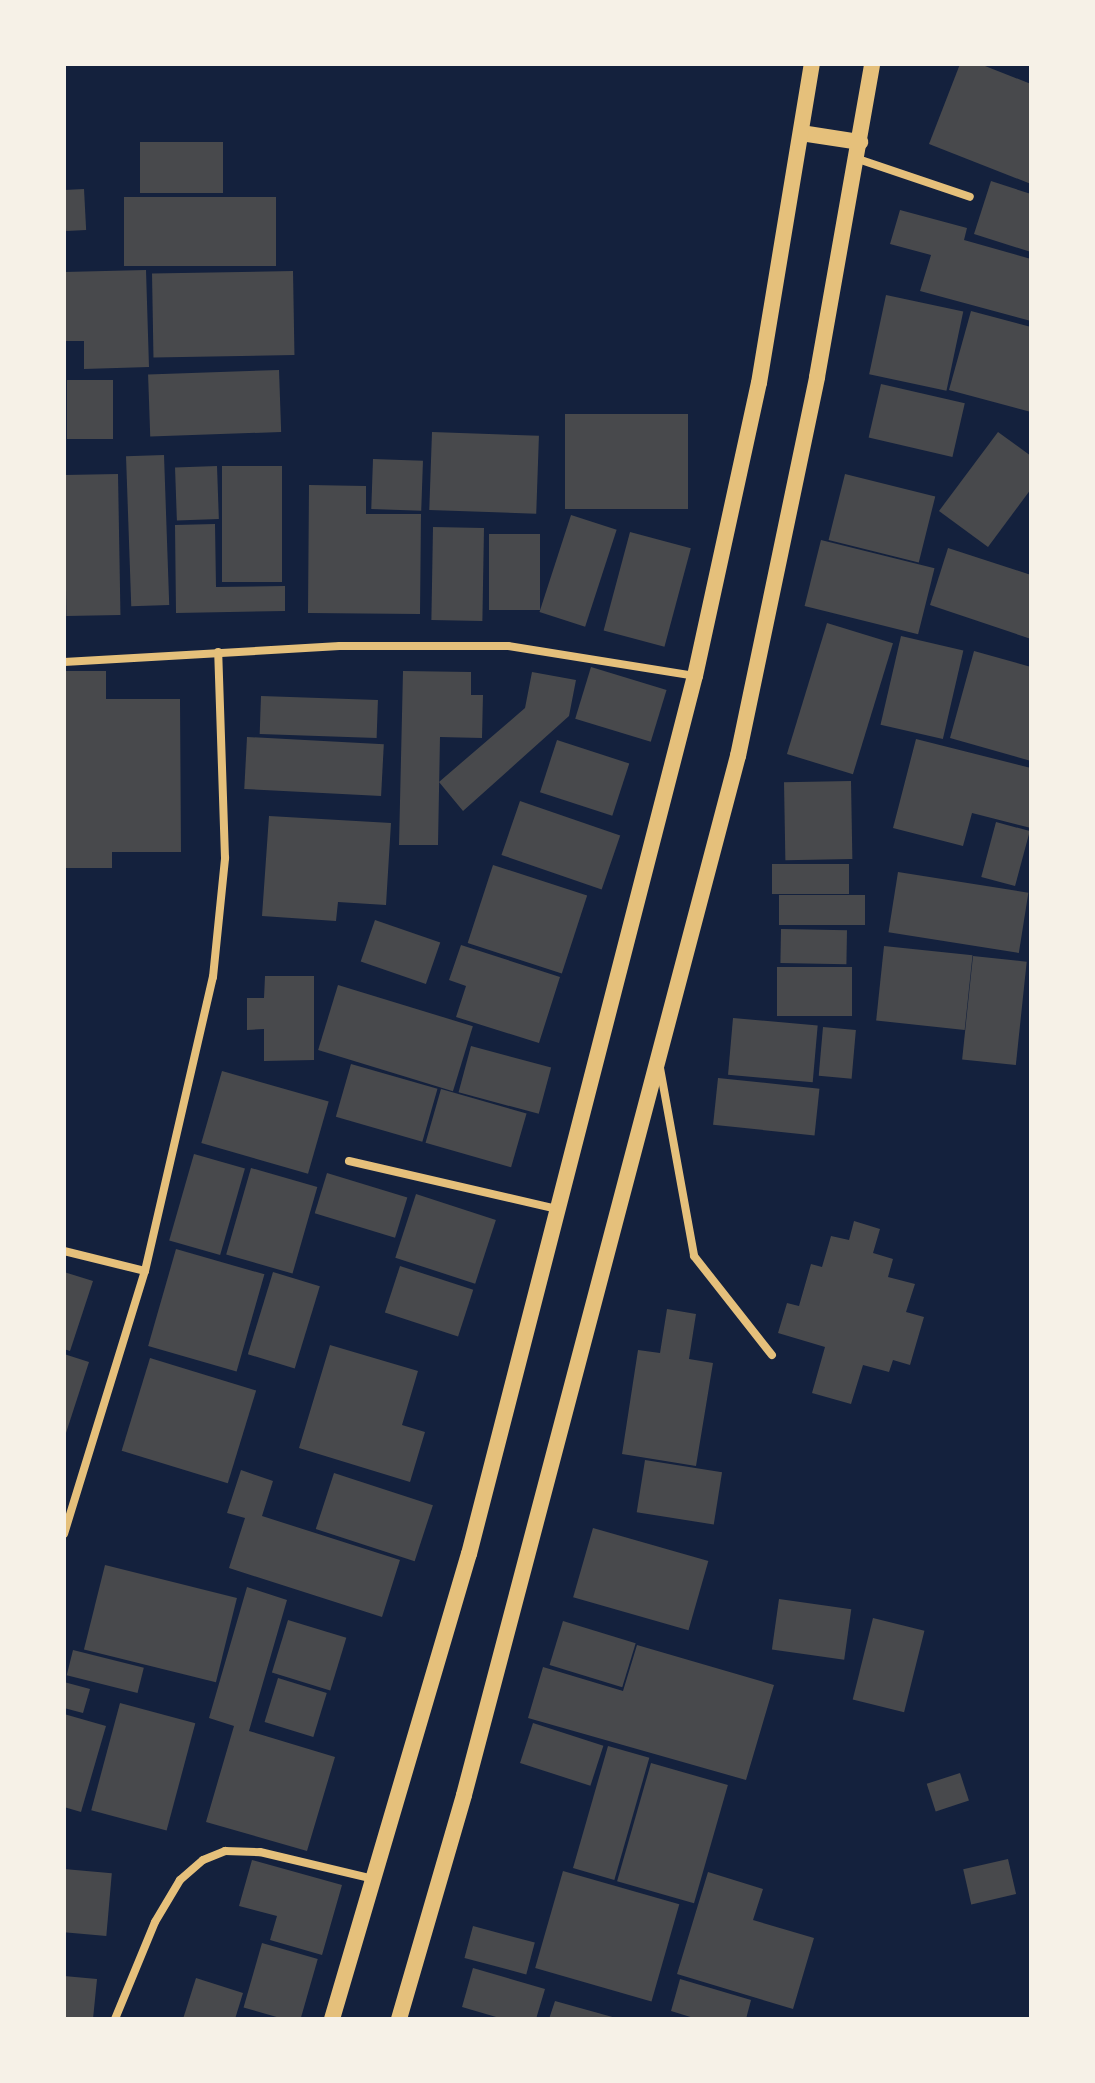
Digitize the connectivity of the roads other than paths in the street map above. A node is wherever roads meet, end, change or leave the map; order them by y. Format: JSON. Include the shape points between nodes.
{"nodes":[{"id":1,"x":812,"y":64,"type":"edge"},
{"id":2,"x":872,"y":64,"type":"edge"},
{"id":3,"x":801,"y":133,"type":"junction"},
{"id":4,"x":860,"y":142,"type":"junction"},
{"id":5,"x":858,"y":159,"type":"junction"},
{"id":6,"x":970,"y":197,"type":"dead end"},
{"id":7,"x":218,"y":652,"type":"junction"},
{"id":8,"x":64,"y":662,"type":"edge"},
{"id":9,"x":695,"y":676,"type":"junction"},
{"id":10,"x":659,"y":1059,"type":"junction"},
{"id":11,"x":349,"y":1161,"type":"dead end"},
{"id":12,"x":558,"y":1210,"type":"junction"},
{"id":13,"x":64,"y":1251,"type":"edge"},
{"id":14,"x":145,"y":1271,"type":"junction"},
{"id":15,"x":772,"y":1355,"type":"dead end"},
{"id":16,"x":64,"y":1534,"type":"edge"},
{"id":17,"x":369,"y":1878,"type":"junction"},
{"id":18,"x":115,"y":2019,"type":"edge"},
{"id":19,"x":332,"y":2019,"type":"edge"},
{"id":20,"x":399,"y":2019,"type":"edge"}],
"edges":[{"from":1,"to":3,"type":"main road"},
{"from":2,"to":4,"type":"main road"},
{"from":3,"to":4,"type":"main road"},
{"from":3,"to":9,"type":"main road","via":[[759,383]]},
{"from":4,"to":5,"type":"main road"},
{"from":5,"to":6,"type":"street"},
{"from":5,"to":10,"type":"main road","via":[[738,756]]},
{"from":7,"to":8,"type":"street"},
{"from":7,"to":9,"type":"street","via":[[508,646]]},
{"from":7,"to":14,"type":"street","via":[[225,858],[213,977]]},
{"from":9,"to":12,"type":"main road"},
{"from":10,"to":15,"type":"street","via":[[694,1256]]},
{"from":10,"to":20,"type":"main road"},
{"from":11,"to":12,"type":"street"},
{"from":12,"to":17,"type":"main road","via":[[469,1554]]},
{"from":13,"to":14,"type":"street"},
{"from":14,"to":16,"type":"street"},
{"from":17,"to":18,"type":"street","via":[[260,1852],[225,1851],[203,1860],[180,1880],[155,1922]]},
{"from":17,"to":19,"type":"main road"}]}
